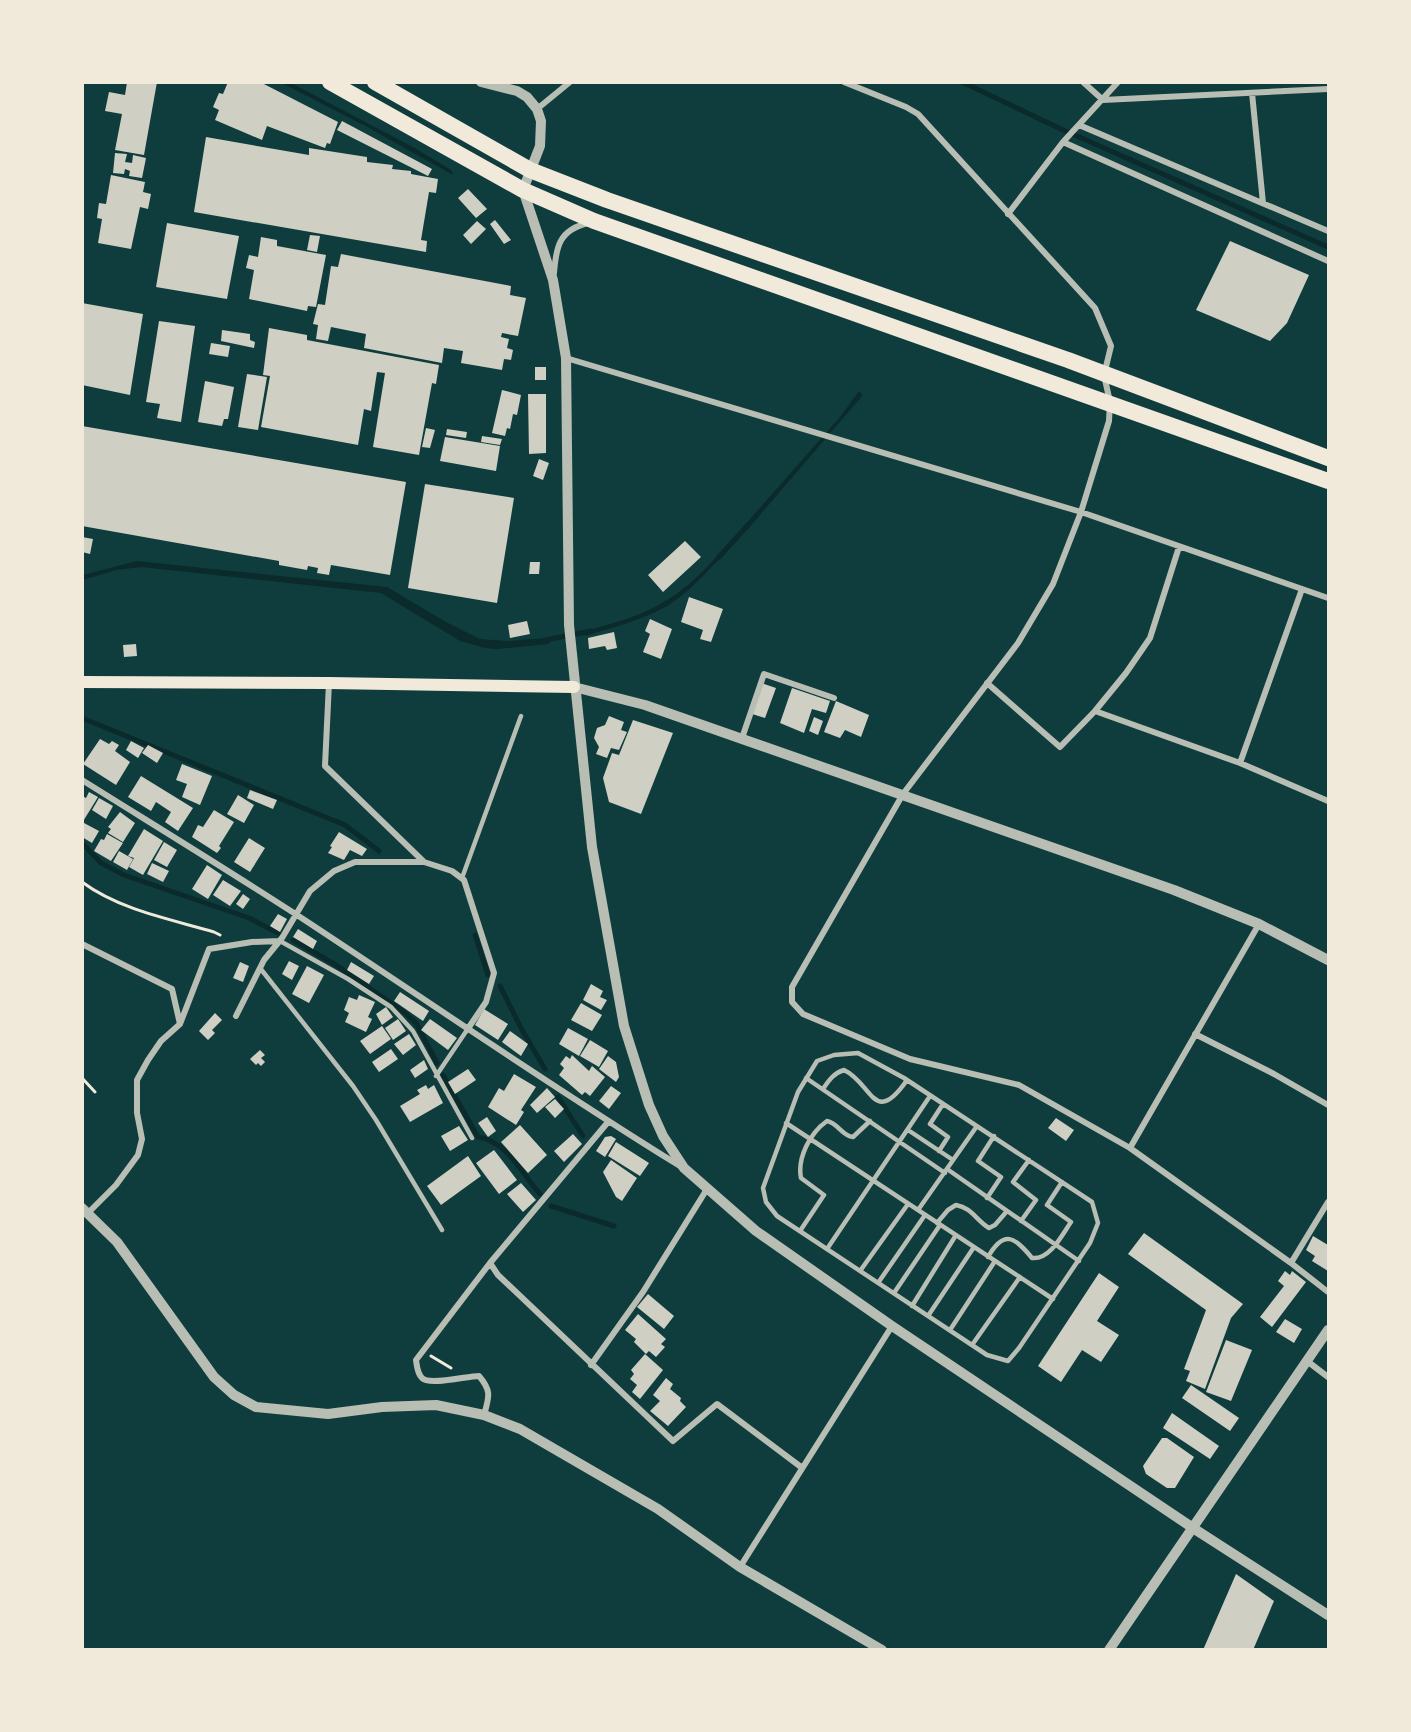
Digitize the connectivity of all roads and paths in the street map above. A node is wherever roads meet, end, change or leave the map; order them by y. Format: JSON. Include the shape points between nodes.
{"nodes":[{"id":1,"x":330,"y":82,"type":"edge"},
{"id":2,"x":375,"y":82,"type":"edge"},
{"id":3,"x":481,"y":82,"type":"edge"},
{"id":4,"x":570,"y":82,"type":"edge"},
{"id":5,"x":844,"y":82,"type":"edge"},
{"id":6,"x":1083,"y":82,"type":"edge"},
{"id":7,"x":1118,"y":82,"type":"edge"},
{"id":8,"x":1329,"y":89,"type":"edge"},
{"id":9,"x":1252,"y":93,"type":"junction"},
{"id":10,"x":1103,"y":100,"type":"junction"},
{"id":11,"x":537,"y":109,"type":"junction"},
{"id":12,"x":1079,"y":125,"type":"junction"},
{"id":13,"x":1063,"y":142,"type":"junction"},
{"id":14,"x":530,"y":170,"type":"junction"},
{"id":15,"x":523,"y":190,"type":"junction"},
{"id":16,"x":1263,"y":203,"type":"junction"},
{"id":17,"x":1008,"y":214,"type":"junction"},
{"id":18,"x":594,"y":221,"type":"junction"},
{"id":19,"x":1329,"y":231,"type":"edge"},
{"id":20,"x":1329,"y":261,"type":"edge"},
{"id":21,"x":553,"y":280,"type":"junction"},
{"id":22,"x":566,"y":358,"type":"junction"},
{"id":23,"x":1104,"y":375,"type":"junction"},
{"id":24,"x":1110,"y":402,"type":"junction"},
{"id":25,"x":1329,"y":458,"type":"edge"},
{"id":26,"x":1329,"y":481,"type":"edge"},
{"id":27,"x":1082,"y":512,"type":"junction"},
{"id":28,"x":1179,"y":547,"type":"junction"},
{"id":29,"x":1302,"y":589,"type":"junction"},
{"id":30,"x":1329,"y":598,"type":"edge"},
{"id":31,"x":82,"y":682,"type":"edge"},
{"id":32,"x":329,"y":683,"type":"junction"},
{"id":33,"x":987,"y":683,"type":"junction"},
{"id":34,"x":574,"y":687,"type":"junction"},
{"id":35,"x":834,"y":698,"type":"dead end"},
{"id":36,"x":1095,"y":711,"type":"junction"},
{"id":37,"x":520,"y":716,"type":"dead end"},
{"id":38,"x":742,"y":738,"type":"junction"},
{"id":39,"x":1240,"y":763,"type":"junction"},
{"id":40,"x":82,"y":780,"type":"edge"},
{"id":41,"x":903,"y":794,"type":"junction"},
{"id":42,"x":1329,"y":801,"type":"edge"},
{"id":43,"x":424,"y":861,"type":"junction"},
{"id":44,"x":462,"y":878,"type":"junction"},
{"id":45,"x":82,"y":882,"type":"edge"},
{"id":46,"x":297,"y":915,"type":"junction"},
{"id":47,"x":1259,"y":924,"type":"junction"},
{"id":48,"x":280,"y":940,"type":"junction"},
{"id":49,"x":82,"y":944,"type":"edge"},
{"id":50,"x":235,"y":945,"type":"junction"},
{"id":51,"x":1329,"y":960,"type":"edge"},
{"id":52,"x":260,"y":968,"type":"junction"},
{"id":53,"x":236,"y":1016,"type":"dead end"},
{"id":54,"x":180,"y":1024,"type":"junction"},
{"id":55,"x":467,"y":1030,"type":"junction"},
{"id":56,"x":1195,"y":1034,"type":"junction"},
{"id":57,"x":436,"y":1076,"type":"junction"},
{"id":58,"x":82,"y":1078,"type":"edge"},
{"id":59,"x":806,"y":1078,"type":"junction"},
{"id":60,"x":907,"y":1080,"type":"junction"},
{"id":61,"x":823,"y":1089,"type":"junction"},
{"id":62,"x":95,"y":1092,"type":"dead end"},
{"id":63,"x":930,"y":1096,"type":"junction"},
{"id":64,"x":943,"y":1104,"type":"junction"},
{"id":65,"x":1329,"y":1105,"type":"edge"},
{"id":66,"x":870,"y":1121,"type":"junction"},
{"id":67,"x":608,"y":1122,"type":"junction"},
{"id":68,"x":786,"y":1124,"type":"junction"},
{"id":69,"x":977,"y":1126,"type":"junction"},
{"id":70,"x":908,"y":1130,"type":"junction"},
{"id":71,"x":994,"y":1136,"type":"junction"},
{"id":72,"x":472,"y":1138,"type":"dead end"},
{"id":73,"x":809,"y":1139,"type":"junction"},
{"id":74,"x":900,"y":1142,"type":"junction"},
{"id":75,"x":1130,"y":1148,"type":"junction"},
{"id":76,"x":939,"y":1151,"type":"junction"},
{"id":77,"x":953,"y":1160,"type":"junction"},
{"id":78,"x":1029,"y":1160,"type":"junction"},
{"id":79,"x":684,"y":1168,"type":"junction"},
{"id":80,"x":946,"y":1171,"type":"junction"},
{"id":81,"x":874,"y":1181,"type":"junction"},
{"id":82,"x":1062,"y":1182,"type":"junction"},
{"id":83,"x":707,"y":1189,"type":"junction"},
{"id":84,"x":987,"y":1198,"type":"junction"},
{"id":85,"x":1329,"y":1202,"type":"edge"},
{"id":86,"x":908,"y":1204,"type":"junction"},
{"id":87,"x":86,"y":1210,"type":"edge"},
{"id":88,"x":918,"y":1210,"type":"junction"},
{"id":89,"x":1007,"y":1211,"type":"junction"},
{"id":90,"x":925,"y":1215,"type":"junction"},
{"id":91,"x":1021,"y":1221,"type":"junction"},
{"id":92,"x":938,"y":1224,"type":"junction"},
{"id":93,"x":442,"y":1230,"type":"dead end"},
{"id":94,"x":800,"y":1231,"type":"junction"},
{"id":95,"x":956,"y":1235,"type":"junction"},
{"id":96,"x":1055,"y":1244,"type":"junction"},
{"id":97,"x":974,"y":1247,"type":"junction"},
{"id":98,"x":827,"y":1249,"type":"junction"},
{"id":99,"x":988,"y":1257,"type":"junction"},
{"id":100,"x":994,"y":1261,"type":"junction"},
{"id":101,"x":1079,"y":1261,"type":"junction"},
{"id":102,"x":490,"y":1263,"type":"junction"},
{"id":103,"x":1292,"y":1263,"type":"junction"},
{"id":104,"x":860,"y":1271,"type":"junction"},
{"id":105,"x":1020,"y":1277,"type":"junction"},
{"id":106,"x":878,"y":1283,"type":"junction"},
{"id":107,"x":1329,"y":1292,"type":"edge"},
{"id":108,"x":894,"y":1293,"type":"junction"},
{"id":109,"x":1053,"y":1299,"type":"junction"},
{"id":110,"x":912,"y":1306,"type":"junction"},
{"id":111,"x":928,"y":1316,"type":"junction"},
{"id":112,"x":892,"y":1326,"type":"junction"},
{"id":113,"x":950,"y":1330,"type":"junction"},
{"id":114,"x":1329,"y":1330,"type":"edge"},
{"id":115,"x":972,"y":1345,"type":"junction"},
{"id":116,"x":422,"y":1350,"type":"junction"},
{"id":117,"x":1307,"y":1361,"type":"junction"},
{"id":118,"x":591,"y":1365,"type":"junction"},
{"id":119,"x":453,"y":1369,"type":"dead end"},
{"id":120,"x":1329,"y":1377,"type":"edge"},
{"id":121,"x":484,"y":1415,"type":"junction"},
{"id":122,"x":801,"y":1467,"type":"junction"},
{"id":123,"x":1193,"y":1528,"type":"junction"},
{"id":124,"x":740,"y":1567,"type":"junction"},
{"id":125,"x":1329,"y":1615,"type":"edge"},
{"id":126,"x":882,"y":1650,"type":"edge"},
{"id":127,"x":1109,"y":1650,"type":"edge"}],
"edges":[{"from":1,"to":15,"type":"highway"},
{"from":2,"to":14,"type":"highway"},
{"from":3,"to":11,"type":"street","via":[[517,91]]},
{"from":4,"to":11,"type":"street"},
{"from":5,"to":17,"type":"street","via":[[918,114]]},
{"from":6,"to":10,"type":"street"},
{"from":7,"to":10,"type":"street"},
{"from":8,"to":9,"type":"street"},
{"from":9,"to":10,"type":"street"},
{"from":9,"to":16,"type":"street"},
{"from":10,"to":12,"type":"street"},
{"from":11,"to":14,"type":"street","via":[[541,121],[540,146]]},
{"from":12,"to":13,"type":"street"},
{"from":12,"to":16,"type":"street"},
{"from":13,"to":17,"type":"street"},
{"from":13,"to":20,"type":"street"},
{"from":14,"to":15,"type":"street"},
{"from":14,"to":23,"type":"highway"},
{"from":15,"to":18,"type":"highway"},
{"from":15,"to":21,"type":"street"},
{"from":16,"to":19,"type":"street"},
{"from":17,"to":23,"type":"street","via":[[1095,308],[1111,346]]},
{"from":18,"to":21,"type":"street","via":[[571,230],[561,239],[555,251]]},
{"from":18,"to":24,"type":"highway"},
{"from":21,"to":22,"type":"street"},
{"from":22,"to":27,"type":"street"},
{"from":22,"to":34,"type":"street","via":[[569,625]]},
{"from":23,"to":24,"type":"street"},
{"from":23,"to":25,"type":"highway"},
{"from":24,"to":26,"type":"highway"},
{"from":24,"to":27,"type":"street","via":[[1109,421]]},
{"from":27,"to":28,"type":"street"},
{"from":27,"to":33,"type":"street","via":[[1037,614]]},
{"from":28,"to":29,"type":"street"},
{"from":28,"to":36,"type":"street","via":[[1150,638]]},
{"from":29,"to":30,"type":"street"},
{"from":29,"to":39,"type":"street"},
{"from":31,"to":32,"type":"main road"},
{"from":32,"to":34,"type":"main road"},
{"from":32,"to":43,"type":"street","via":[[325,766]]},
{"from":33,"to":36,"type":"street","via":[[1060,747]]},
{"from":33,"to":41,"type":"street"},
{"from":34,"to":38,"type":"street","via":[[645,705]]},
{"from":34,"to":79,"type":"street","via":[[592,847],[624,1026],[649,1105]]},
{"from":35,"to":38,"type":"street","via":[[764,674]]},
{"from":36,"to":39,"type":"street"},
{"from":37,"to":44,"type":"lane"},
{"from":38,"to":41,"type":"street"},
{"from":39,"to":42,"type":"street"},
{"from":40,"to":46,"type":"street"},
{"from":41,"to":47,"type":"street"},
{"from":41,"to":75,"type":"street","via":[[792,987],[792,1002],[803,1014],[910,1059],[1019,1085]]},
{"from":43,"to":44,"type":"street"},
{"from":43,"to":46,"type":"street","via":[[354,862],[310,891]]},
{"from":44,"to":55,"type":"street","via":[[494,973],[486,1002]]},
{"from":45,"to":50,"type":"path","via":[[125,905],[214,932]]},
{"from":46,"to":48,"type":"street"},
{"from":46,"to":55,"type":"street"},
{"from":47,"to":51,"type":"street"},
{"from":47,"to":56,"type":"street"},
{"from":48,"to":50,"type":"street"},
{"from":48,"to":52,"type":"street"},
{"from":48,"to":57,"type":"lane","via":[[391,1007],[413,1031]]},
{"from":49,"to":54,"type":"street","via":[[172,989]]},
{"from":50,"to":54,"type":"street","via":[[209,949]]},
{"from":52,"to":53,"type":"street"},
{"from":52,"to":93,"type":"lane","via":[[353,1086]]},
{"from":54,"to":87,"type":"street","via":[[161,1041],[137,1080],[142,1139],[138,1155],[116,1185]]},
{"from":55,"to":57,"type":"lane"},
{"from":55,"to":67,"type":"street"},
{"from":56,"to":65,"type":"street"},
{"from":56,"to":75,"type":"street"},
{"from":57,"to":72,"type":"lane"},
{"from":58,"to":62,"type":"path"},
{"from":59,"to":60,"type":"lane","via":[[817,1061],[858,1053]]},
{"from":59,"to":61,"type":"lane"},
{"from":59,"to":68,"type":"lane"},
{"from":60,"to":61,"type":"lane","via":[[895,1097],[885,1101],[871,1097],[844,1070],[837,1072]]},
{"from":60,"to":63,"type":"lane"},
{"from":61,"to":66,"type":"lane"},
{"from":63,"to":64,"type":"lane"},
{"from":63,"to":70,"type":"lane"},
{"from":64,"to":69,"type":"lane"},
{"from":64,"to":76,"type":"lane","via":[[930,1124],[948,1137]]},
{"from":66,"to":73,"type":"lane","via":[[853,1137],[826,1121]]},
{"from":66,"to":74,"type":"lane"},
{"from":67,"to":79,"type":"street"},
{"from":67,"to":102,"type":"street"},
{"from":68,"to":73,"type":"lane"},
{"from":68,"to":94,"type":"lane","via":[[763,1188],[766,1202],[777,1216]]},
{"from":69,"to":71,"type":"lane"},
{"from":69,"to":77,"type":"lane"},
{"from":70,"to":74,"type":"lane"},
{"from":70,"to":76,"type":"lane"},
{"from":71,"to":78,"type":"lane"},
{"from":71,"to":84,"type":"lane","via":[[978,1161],[1001,1177]]},
{"from":73,"to":81,"type":"lane"},
{"from":73,"to":94,"type":"lane","via":[[799,1169],[801,1178],[824,1195]]},
{"from":74,"to":80,"type":"lane"},
{"from":74,"to":81,"type":"lane"},
{"from":75,"to":103,"type":"street"},
{"from":76,"to":77,"type":"lane"},
{"from":77,"to":80,"type":"lane"},
{"from":78,"to":82,"type":"lane"},
{"from":78,"to":91,"type":"lane","via":[[1012,1182],[1036,1200]]},
{"from":79,"to":83,"type":"street"},
{"from":80,"to":84,"type":"lane"},
{"from":80,"to":88,"type":"lane"},
{"from":81,"to":86,"type":"lane"},
{"from":81,"to":98,"type":"lane"},
{"from":82,"to":96,"type":"lane","via":[[1047,1205],[1071,1222]]},
{"from":82,"to":101,"type":"lane","via":[[1092,1202],[1098,1223]]},
{"from":83,"to":112,"type":"street","via":[[756,1231]]},
{"from":83,"to":118,"type":"street","via":[[643,1292]]},
{"from":84,"to":89,"type":"lane"},
{"from":85,"to":103,"type":"street"},
{"from":86,"to":88,"type":"lane"},
{"from":86,"to":104,"type":"lane"},
{"from":87,"to":121,"type":"street","via":[[117,1242],[214,1377],[234,1395],[256,1407],[328,1414],[436,1405]]},
{"from":88,"to":90,"type":"lane"},
{"from":89,"to":91,"type":"lane"},
{"from":89,"to":92,"type":"lane","via":[[989,1228],[965,1207],[956,1205]]},
{"from":90,"to":92,"type":"lane"},
{"from":90,"to":106,"type":"lane"},
{"from":91,"to":96,"type":"lane"},
{"from":92,"to":95,"type":"lane"},
{"from":92,"to":108,"type":"lane"},
{"from":94,"to":98,"type":"lane"},
{"from":95,"to":97,"type":"lane"},
{"from":95,"to":110,"type":"lane"},
{"from":96,"to":99,"type":"lane","via":[[1039,1259],[1032,1258],[1016,1240],[1001,1239]]},
{"from":96,"to":101,"type":"lane"},
{"from":97,"to":99,"type":"lane"},
{"from":97,"to":111,"type":"lane"},
{"from":98,"to":104,"type":"lane"},
{"from":99,"to":100,"type":"lane"},
{"from":100,"to":105,"type":"lane"},
{"from":100,"to":113,"type":"lane"},
{"from":101,"to":109,"type":"lane"},
{"from":102,"to":116,"type":"street"},
{"from":102,"to":118,"type":"street"},
{"from":103,"to":107,"type":"street"},
{"from":104,"to":106,"type":"lane"},
{"from":105,"to":109,"type":"lane"},
{"from":105,"to":115,"type":"lane"},
{"from":106,"to":108,"type":"lane"},
{"from":108,"to":110,"type":"lane"},
{"from":109,"to":115,"type":"lane","via":[[1008,1361],[987,1355]]},
{"from":110,"to":111,"type":"lane"},
{"from":111,"to":113,"type":"lane"},
{"from":112,"to":122,"type":"street"},
{"from":112,"to":123,"type":"street"},
{"from":113,"to":115,"type":"lane"},
{"from":114,"to":117,"type":"street"},
{"from":116,"to":119,"type":"path"},
{"from":116,"to":121,"type":"street","via":[[416,1360],[420,1377],[425,1381],[479,1376],[487,1384]]},
{"from":117,"to":120,"type":"street"},
{"from":117,"to":123,"type":"street"},
{"from":118,"to":122,"type":"street","via":[[673,1441],[717,1404]]},
{"from":121,"to":124,"type":"street","via":[[520,1429],[658,1509]]},
{"from":122,"to":124,"type":"street"},
{"from":123,"to":125,"type":"street"},
{"from":123,"to":127,"type":"street"},
{"from":124,"to":126,"type":"street"}]}
